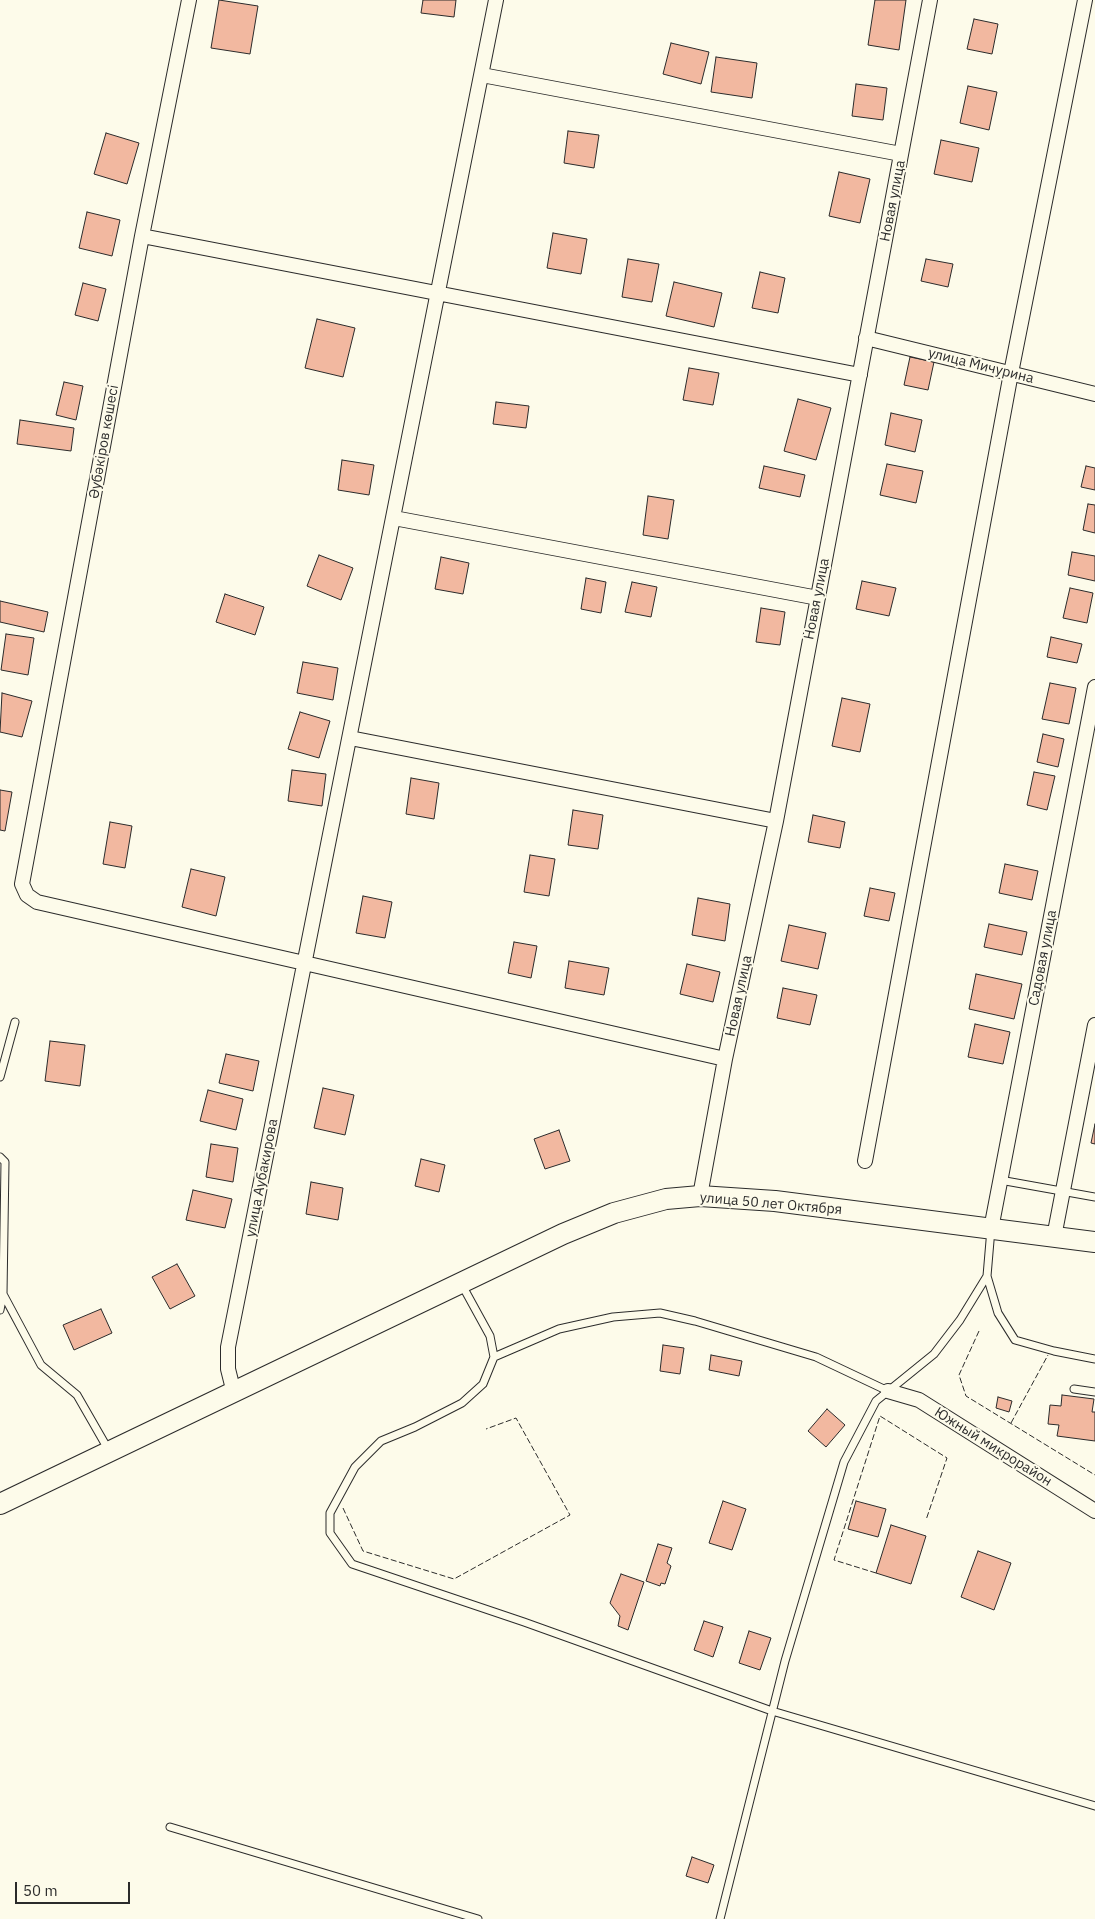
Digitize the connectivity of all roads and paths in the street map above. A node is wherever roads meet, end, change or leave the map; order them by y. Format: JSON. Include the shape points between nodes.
{"nodes":[{"id":1,"x":189,"y":0,"type":"edge"},
{"id":2,"x":496,"y":0,"type":"edge"},
{"id":3,"x":930,"y":0,"type":"edge"},
{"id":4,"x":1085,"y":0,"type":"edge"},
{"id":5,"x":482,"y":75,"type":"junction"},
{"id":6,"x":901,"y":154,"type":"junction"},
{"id":7,"x":142,"y":236,"type":"junction"},
{"id":8,"x":438,"y":293,"type":"junction"},
{"id":9,"x":866,"y":338,"type":"junction"},
{"id":10,"x":1011,"y":373,"type":"junction"},
{"id":11,"x":860,"y":375,"type":"junction"},
{"id":12,"x":1095,"y":394,"type":"edge"},
{"id":13,"x":394,"y":518,"type":"junction"},
{"id":14,"x":818,"y":598,"type":"junction"},
{"id":15,"x":1095,"y":688,"type":"edge"},
{"id":16,"x":350,"y":738,"type":"junction"},
{"id":17,"x":776,"y":821,"type":"junction"},
{"id":18,"x":305,"y":964,"type":"junction"},
{"id":19,"x":15,"y":1022,"type":"dead end"},
{"id":20,"x":1095,"y":1024,"type":"edge"},
{"id":21,"x":725,"y":1059,"type":"junction"},
{"id":22,"x":0,"y":1077,"type":"edge"},
{"id":23,"x":0,"y":1157,"type":"edge"},
{"id":24,"x":865,"y":1161,"type":"dead end"},
{"id":25,"x":1000,"y":1180,"type":"junction"},
{"id":26,"x":1063,"y":1192,"type":"junction"},
{"id":27,"x":700,"y":1196,"type":"junction"},
{"id":28,"x":1095,"y":1197,"type":"edge"},
{"id":29,"x":991,"y":1229,"type":"junction"},
{"id":30,"x":1054,"y":1237,"type":"junction"},
{"id":31,"x":1095,"y":1242,"type":"edge"},
{"id":32,"x":987,"y":1276,"type":"junction"},
{"id":33,"x":461,"y":1282,"type":"junction"},
{"id":34,"x":3,"y":1294,"type":"junction"},
{"id":35,"x":0,"y":1310,"type":"edge"},
{"id":36,"x":494,"y":1357,"type":"junction"},
{"id":37,"x":1095,"y":1359,"type":"edge"},
{"id":38,"x":1074,"y":1389,"type":"dead end"},
{"id":39,"x":888,"y":1391,"type":"junction"},
{"id":40,"x":1095,"y":1392,"type":"edge"},
{"id":41,"x":234,"y":1393,"type":"junction"},
{"id":42,"x":110,"y":1452,"type":"junction"},
{"id":43,"x":0,"y":1504,"type":"edge"},
{"id":44,"x":1095,"y":1511,"type":"edge"},
{"id":45,"x":772,"y":1711,"type":"junction"},
{"id":46,"x":1095,"y":1806,"type":"edge"},
{"id":47,"x":170,"y":1827,"type":"dead end"},
{"id":48,"x":478,"y":1919,"type":"edge"},
{"id":49,"x":720,"y":1919,"type":"edge"}],
"edges":[{"from":1,"to":7,"type":"street","name":"Әубәкіров көшесі"},
{"from":2,"to":5,"type":"street","name":"улица Аубакирова"},
{"from":3,"to":6,"type":"street","name":"Новая улица"},
{"from":4,"to":10,"type":"street"},
{"from":5,"to":6,"type":"street"},
{"from":5,"to":8,"type":"street","name":"улица Аубакирова"},
{"from":6,"to":9,"type":"street","name":"Новая улица"},
{"from":7,"to":8,"type":"street"},
{"from":7,"to":18,"type":"street","name":"Әубәкіров көшесі","via":[[22,884],[27,895],[37,902]]},
{"from":8,"to":11,"type":"street"},
{"from":8,"to":13,"type":"street","name":"улица Аубакирова"},
{"from":9,"to":10,"type":"street","name":"улица Мичурина"},
{"from":9,"to":11,"type":"street","name":"Новая улица"},
{"from":10,"to":12,"type":"street","name":"улица Мичурина"},
{"from":10,"to":24,"type":"street"},
{"from":11,"to":14,"type":"street","name":"Новая улица"},
{"from":13,"to":14,"type":"street"},
{"from":13,"to":16,"type":"street","name":"улица Аубакирова"},
{"from":14,"to":17,"type":"street","name":"Новая улица"},
{"from":15,"to":25,"type":"street","name":"Садовая улица"},
{"from":16,"to":17,"type":"street"},
{"from":16,"to":18,"type":"street","name":"улица Аубакирова"},
{"from":17,"to":21,"type":"street","name":"Новая улица"},
{"from":18,"to":21,"type":"street"},
{"from":18,"to":41,"type":"street","name":"улица Аубакирова","via":[[228,1347],[228,1369]]},
{"from":19,"to":22,"type":"lane"},
{"from":20,"to":26,"type":"street"},
{"from":21,"to":27,"type":"street","name":"Новая улица"},
{"from":23,"to":34,"type":"lane","via":[[5,1162]]},
{"from":25,"to":26,"type":"lane"},
{"from":25,"to":29,"type":"street","name":"Садовая улица"},
{"from":26,"to":28,"type":"lane"},
{"from":26,"to":30,"type":"street"},
{"from":27,"to":29,"type":"main road","name":"улица 50 лет Октября","via":[[775,1201]]},
{"from":27,"to":33,"type":"main road","name":"улица 50 лет Октября","via":[[666,1199],[614,1213]]},
{"from":29,"to":30,"type":"main road","name":"улица 50 лет Октября"},
{"from":29,"to":32,"type":"lane"},
{"from":30,"to":31,"type":"main road","name":"улица 50 лет Октября"},
{"from":32,"to":37,"type":"lane","via":[[998,1313],[1015,1340]]},
{"from":32,"to":39,"type":"lane","via":[[934,1354]]},
{"from":33,"to":36,"type":"lane","via":[[490,1336]]},
{"from":33,"to":41,"type":"main road","name":"улица 50 лет Октября"},
{"from":34,"to":35,"type":"lane"},
{"from":34,"to":42,"type":"lane","via":[[41,1365],[77,1395]]},
{"from":36,"to":39,"type":"lane","via":[[559,1329],[613,1317],[660,1313],[816,1357]]},
{"from":36,"to":45,"type":"lane","via":[[483,1384],[462,1403],[381,1441],[355,1467],[330,1513],[330,1533],[352,1564]]},
{"from":38,"to":40,"type":"lane"},
{"from":39,"to":44,"type":"street","name":"Южный микрорайон","via":[[919,1400]]},
{"from":39,"to":45,"type":"lane","via":[[876,1402],[844,1462]]},
{"from":41,"to":42,"type":"main road","name":"улица 50 лет Октября"},
{"from":42,"to":43,"type":"main road","name":"улица 50 лет Октября"},
{"from":45,"to":46,"type":"lane"},
{"from":45,"to":49,"type":"lane"},
{"from":47,"to":48,"type":"lane"}]}
